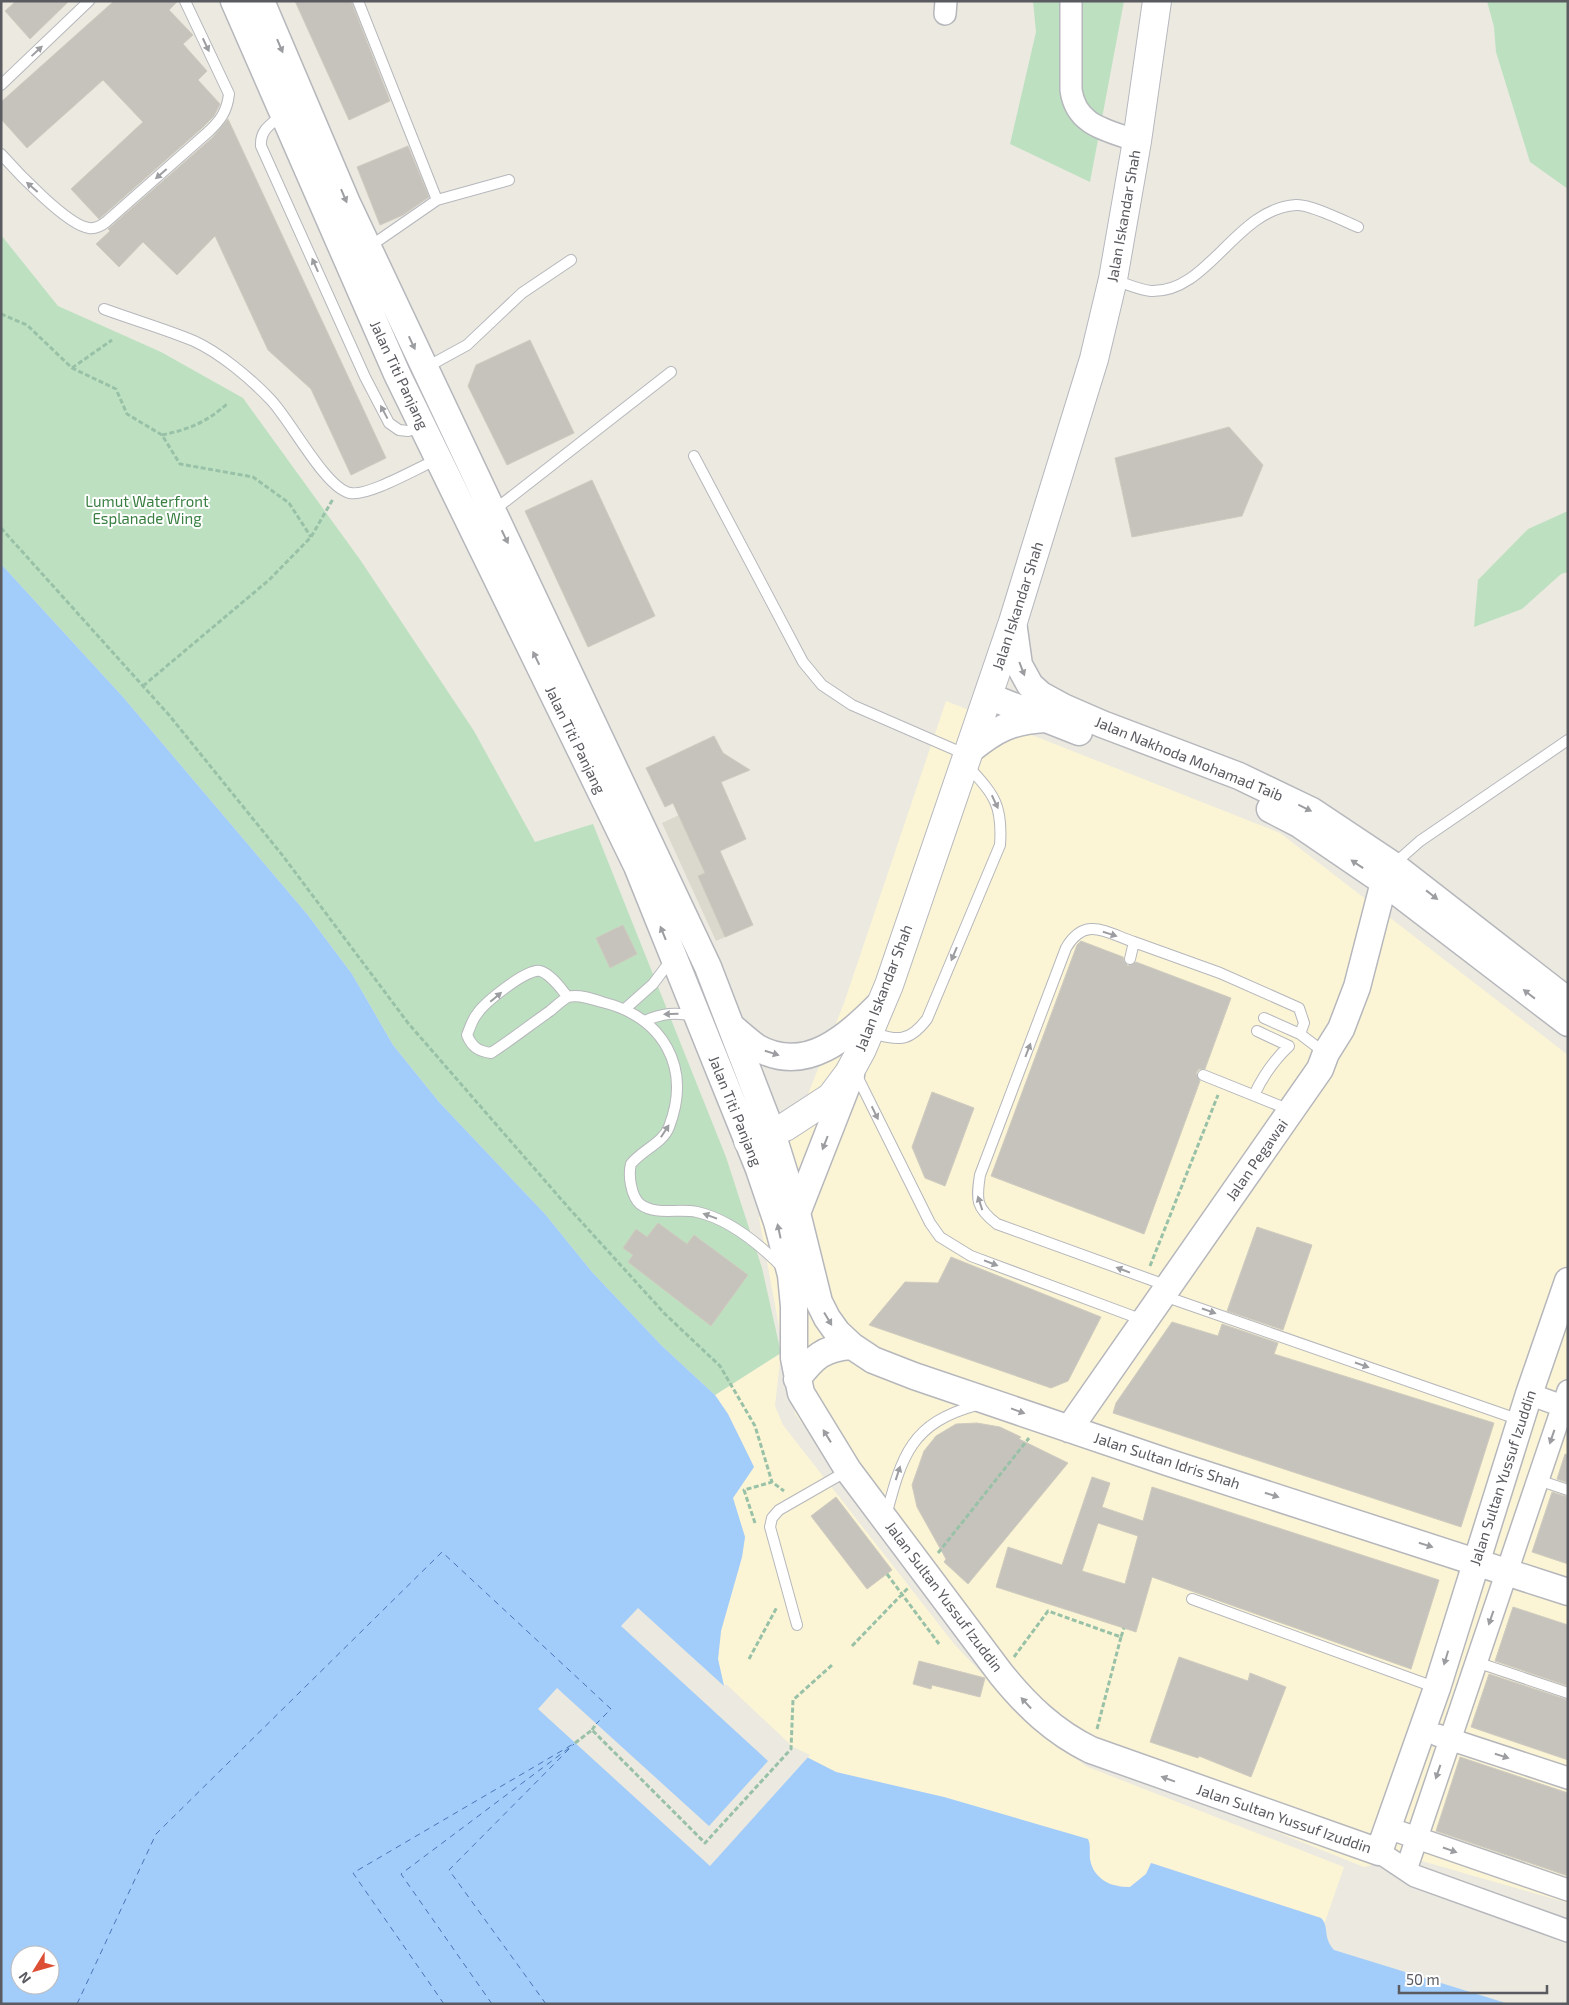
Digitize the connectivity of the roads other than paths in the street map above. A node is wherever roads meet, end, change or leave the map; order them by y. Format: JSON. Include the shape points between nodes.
{"nodes":[{"id":1,"x":89,"y":1,"type":"edge"},
{"id":2,"x":185,"y":1,"type":"edge"},
{"id":3,"x":358,"y":1,"type":"edge"},
{"id":4,"x":1071,"y":1,"type":"edge"},
{"id":5,"x":1157,"y":1,"type":"edge"},
{"id":6,"x":249,"y":5,"type":"edge"},
{"id":7,"x":1,"y":84,"type":"edge"},
{"id":8,"x":1137,"y":141,"type":"junction"},
{"id":9,"x":1,"y":154,"type":"edge"},
{"id":10,"x":509,"y":180,"type":"dead end"},
{"id":11,"x":437,"y":200,"type":"junction"},
{"id":12,"x":1358,"y":227,"type":"dead end"},
{"id":13,"x":368,"y":248,"type":"junction"},
{"id":14,"x":571,"y":260,"type":"dead end"},
{"id":15,"x":1113,"y":279,"type":"junction"},
{"id":16,"x":104,"y":309,"type":"dead end"},
{"id":17,"x":424,"y":369,"type":"junction"},
{"id":18,"x":671,"y":372,"type":"dead end"},
{"id":19,"x":694,"y":456,"type":"dead end"},
{"id":20,"x":439,"y":458,"type":"junction"},
{"id":21,"x":481,"y":516,"type":"junction"},
{"id":22,"x":1013,"y":622,"type":"junction"},
{"id":23,"x":988,"y":696,"type":"junction"},
{"id":24,"x":1046,"y":719,"type":"junction"},
{"id":25,"x":1568,"y":740,"type":"edge"},
{"id":26,"x":968,"y":756,"type":"junction"},
{"id":27,"x":1389,"y":874,"type":"junction"},
{"id":28,"x":1134,"y":942,"type":"junction"},
{"id":29,"x":673,"y":958,"type":"junction"},
{"id":30,"x":1130,"y":959,"type":"dead end"},
{"id":31,"x":568,"y":997,"type":"junction"},
{"id":32,"x":1568,"y":1001,"type":"edge"},
{"id":33,"x":881,"y":1003,"type":"junction"},
{"id":34,"x":626,"y":1008,"type":"junction"},
{"id":35,"x":697,"y":1017,"type":"junction"},
{"id":36,"x":1264,"y":1018,"type":"dead end"},
{"id":37,"x":645,"y":1021,"type":"junction"},
{"id":38,"x":1568,"y":1023,"type":"edge"},
{"id":39,"x":731,"y":1027,"type":"junction"},
{"id":40,"x":1258,"y":1031,"type":"dead end"},
{"id":41,"x":1300,"y":1034,"type":"junction"},
{"id":42,"x":861,"y":1050,"type":"junction"},
{"id":43,"x":1326,"y":1053,"type":"junction"},
{"id":44,"x":1203,"y":1075,"type":"dead end"},
{"id":45,"x":1254,"y":1095,"type":"junction"},
{"id":46,"x":1292,"y":1111,"type":"junction"},
{"id":47,"x":760,"y":1137,"type":"junction"},
{"id":48,"x":798,"y":1213,"type":"junction"},
{"id":49,"x":801,"y":1274,"type":"junction"},
{"id":50,"x":1568,"y":1281,"type":"edge"},
{"id":51,"x":1159,"y":1286,"type":"junction"},
{"id":52,"x":1145,"y":1320,"type":"junction"},
{"id":53,"x":852,"y":1346,"type":"junction"},
{"id":54,"x":797,"y":1380,"type":"junction"},
{"id":55,"x":1529,"y":1394,"type":"junction"},
{"id":56,"x":989,"y":1401,"type":"junction"},
{"id":57,"x":1566,"y":1402,"type":"edge"},
{"id":58,"x":1521,"y":1420,"type":"junction"},
{"id":59,"x":1069,"y":1429,"type":"junction"},
{"id":60,"x":848,"y":1470,"type":"junction"},
{"id":61,"x":1538,"y":1480,"type":"junction"},
{"id":62,"x":1568,"y":1490,"type":"edge"},
{"id":63,"x":864,"y":1491,"type":"joint"},
{"id":64,"x":885,"y":1520,"type":"junction"},
{"id":65,"x":1476,"y":1561,"type":"junction"},
{"id":66,"x":1506,"y":1572,"type":"junction"},
{"id":67,"x":1568,"y":1592,"type":"edge"},
{"id":68,"x":1192,"y":1599,"type":"dead end"},
{"id":69,"x":797,"y":1625,"type":"dead end"},
{"id":70,"x":1476,"y":1662,"type":"junction"},
{"id":71,"x":1437,"y":1688,"type":"junction"},
{"id":72,"x":1568,"y":1693,"type":"edge"},
{"id":73,"x":1422,"y":1730,"type":"junction"},
{"id":74,"x":1450,"y":1739,"type":"junction"},
{"id":75,"x":1568,"y":1778,"type":"edge"},
{"id":76,"x":1416,"y":1838,"type":"junction"},
{"id":77,"x":1384,"y":1840,"type":"junction"},
{"id":78,"x":1406,"y":1870,"type":"junction"},
{"id":79,"x":1568,"y":1890,"type":"edge"},
{"id":80,"x":1568,"y":1931,"type":"edge"}],
"edges":[{"from":7,"to":1,"type":"lane","one_way":true},
{"from":2,"to":9,"type":"lane","one_way":true,"via":[[229,94],[228,107],[207,133],[106,222],[97,228],[87,228],[70,219],[21,178]]},
{"from":3,"to":11,"type":"lane"},
{"from":4,"to":8,"type":"street","via":[[1073,104],[1082,118]]},
{"from":5,"to":8,"type":"main road","name":"Jalan Iskandar Shah"},
{"from":6,"to":13,"type":"street","name":"Jalan Titi Panjang","one_way":true},
{"from":20,"to":6,"type":"street","name":"Jalan Titi Panjang","one_way":true,"via":[[393,366],[283,114]]},
{"from":8,"to":15,"type":"main road","name":"Jalan Iskandar Shah"},
{"from":10,"to":11,"type":"lane"},
{"from":11,"to":13,"type":"lane"},
{"from":12,"to":15,"type":"lane","via":[[1297,205],[1272,212],[1241,230],[1194,276],[1170,287],[1150,291]]},
{"from":13,"to":17,"type":"street","name":"Jalan Titi Panjang","one_way":true},
{"from":14,"to":17,"type":"lane","via":[[522,293],[467,345]]},
{"from":15,"to":22,"type":"main road","name":"Jalan Iskandar Shah","via":[[1084,396]]},
{"from":16,"to":20,"type":"lane","via":[[196,342],[241,372],[286,418],[338,489],[352,494],[366,492]]},
{"from":17,"to":21,"type":"street","name":"Jalan Titi Panjang"},
{"from":18,"to":21,"type":"lane"},
{"from":19,"to":26,"type":"lane","via":[[803,662],[822,685],[852,705]]},
{"from":20,"to":21,"type":"street","name":"Jalan Titi Panjang"},
{"from":29,"to":21,"type":"street","name":"Jalan Titi Panjang","one_way":true,"via":[[636,866]]},
{"from":21,"to":39,"type":"street","name":"Jalan Titi Panjang","one_way":true,"via":[[658,859],[708,967]]},
{"from":22,"to":23,"type":"main road","name":"Jalan Iskandar Shah"},
{"from":22,"to":27,"type":"street","name":"Jalan Nakhoda Mohamad Taib","one_way":true,"via":[[1019,664],[1030,685],[1040,694],[1102,724],[1239,776],[1312,811]]},
{"from":23,"to":24,"type":"street","name":"Jalan Nakhoda Mohamad Taib"},
{"from":23,"to":26,"type":"main road","name":"Jalan Iskandar Shah"},
{"from":24,"to":26,"type":"street","via":[[1022,720],[1004,726]]},
{"from":27,"to":24,"type":"street","name":"Jalan Nakhoda Mohamad Taib","one_way":true,"via":[[1233,792]]},
{"from":25,"to":27,"type":"lane","via":[[1420,841]]},
{"from":26,"to":33,"type":"main road","name":"Jalan Iskandar Shah"},
{"from":26,"to":42,"type":"lane","one_way":true,"via":[[997,803],[1001,822],[1000,845],[927,1019],[917,1032]]},
{"from":27,"to":32,"type":"street","name":"Jalan Nakhoda Mohamad Taib","one_way":true},
{"from":38,"to":27,"type":"street","name":"Jalan Nakhoda Mohamad Taib","one_way":true},
{"from":27,"to":43,"type":"street","name":"Jalan Pegawai","via":[[1357,987],[1341,1029]]},
{"from":28,"to":30,"type":"lane"},
{"from":28,"to":41,"type":"lane","via":[[1220,972],[1299,1008],[1304,1023]]},
{"from":51,"to":28,"type":"lane","one_way":true,"via":[[997,1224],[979,1207],[977,1194],[980,1175],[1073,936],[1081,930],[1095,929]]},
{"from":29,"to":34,"type":"lane","via":[[653,984]]},
{"from":29,"to":35,"type":"street","name":"Jalan Titi Panjang"},
{"from":31,"to":31,"type":"lane","one_way":true,"via":[[491,1053],[479,1051],[470,1043],[467,1035],[477,1013],[530,972],[539,971],[548,976]]},
{"from":31,"to":34,"type":"lane"},
{"from":39,"to":33,"type":"street","one_way":true,"via":[[769,1053],[802,1056],[845,1038]]},
{"from":33,"to":42,"type":"main road","name":"Jalan Iskandar Shah"},
{"from":34,"to":37,"type":"lane"},
{"from":35,"to":37,"type":"lane","one_way":true,"via":[[669,1013]]},
{"from":35,"to":47,"type":"street","name":"Jalan Titi Panjang"},
{"from":36,"to":41,"type":"lane"},
{"from":49,"to":37,"type":"lane","one_way":true,"via":[[738,1230],[714,1218],[696,1212],[657,1211],[638,1202],[630,1181],[631,1164],[668,1129],[675,1100],[676,1076],[666,1043]]},
{"from":39,"to":47,"type":"street","name":"Jalan Titi Panjang"},
{"from":40,"to":45,"type":"lane","via":[[1289,1046],[1261,1079]]},
{"from":41,"to":43,"type":"lane"},
{"from":42,"to":47,"type":"main road","name":"Jalan Iskandar Shah","via":[[831,1097],[808,1114]]},
{"from":42,"to":48,"type":"street","one_way":true},
{"from":42,"to":52,"type":"lane","one_way":true,"via":[[930,1223],[940,1237],[972,1256]]},
{"from":43,"to":46,"type":"street","name":"Jalan Pegawai","via":[[1320,1070]]},
{"from":44,"to":45,"type":"lane"},
{"from":45,"to":46,"type":"lane"},
{"from":46,"to":51,"type":"street","name":"Jalan Pegawai"},
{"from":47,"to":48,"type":"street","name":"Jalan Titi Panjang"},
{"from":49,"to":47,"type":"street","name":"Jalan Titi Panjang","one_way":true,"via":[[778,1222]]},
{"from":48,"to":49,"type":"street","name":"Jalan Titi Panjang"},
{"from":49,"to":53,"type":"street","name":"Jalan Sultan Idris Shah","one_way":true,"via":[[827,1318]]},
{"from":49,"to":54,"type":"street","name":"Jalan Titi Panjang"},
{"from":50,"to":55,"type":"street","name":"Jalan Sultan Yussuf Izuddin"},
{"from":51,"to":52,"type":"street","name":"Jalan Pegawai"},
{"from":51,"to":58,"type":"lane","one_way":true},
{"from":52,"to":59,"type":"street","name":"Jalan Pegawai"},
{"from":53,"to":54,"type":"street","via":[[837,1347],[819,1354]]},
{"from":53,"to":56,"type":"street","name":"Jalan Sultan Idris Shah","via":[[893,1368]]},
{"from":60,"to":54,"type":"street","name":"Jalan Titi Panjang","one_way":true,"via":[[801,1393]]},
{"from":55,"to":57,"type":"street"},
{"from":55,"to":58,"type":"street","name":"Jalan Sultan Yussuf Izuddin"},
{"from":56,"to":59,"type":"street","name":"Jalan Sultan Idris Shah","one_way":true},
{"from":64,"to":56,"type":"lane","one_way":true,"via":[[898,1471],[913,1442],[947,1414]]},
{"from":57,"to":61,"type":"street","one_way":true},
{"from":58,"to":65,"type":"street","name":"Jalan Sultan Yussuf Izuddin"},
{"from":59,"to":65,"type":"street","name":"Jalan Sultan Idris Shah","one_way":true},
{"from":60,"to":63,"type":"street","name":"Jalan Titi Panjang"},
{"from":60,"to":69,"type":"lane","via":[[779,1510],[772,1518],[770,1527]]},
{"from":61,"to":62,"type":"lane"},
{"from":61,"to":66,"type":"street"},
{"from":63,"to":64,"type":"street","name":"Jalan Sultan Yussuf Izuddin"},
{"from":77,"to":64,"type":"street","name":"Jalan Sultan Yussuf Izuddin","one_way":true,"via":[[1092,1750],[1059,1732],[1043,1720],[1001,1674]]},
{"from":65,"to":66,"type":"street","name":"Jalan Sultan Idris Shah"},
{"from":65,"to":71,"type":"street","name":"Jalan Sultan Yussuf Izuddin","one_way":true},
{"from":66,"to":67,"type":"street","name":"Jalan Sultan Idris Shah"},
{"from":66,"to":70,"type":"street","one_way":true},
{"from":68,"to":71,"type":"lane"},
{"from":70,"to":72,"type":"lane"},
{"from":70,"to":74,"type":"street"},
{"from":71,"to":73,"type":"street","name":"Jalan Sultan Yussuf Izuddin"},
{"from":73,"to":74,"type":"street"},
{"from":73,"to":77,"type":"street","name":"Jalan Sultan Yussuf Izuddin"},
{"from":74,"to":75,"type":"street","one_way":true},
{"from":74,"to":76,"type":"street","one_way":true},
{"from":76,"to":77,"type":"street"},
{"from":76,"to":78,"type":"street"},
{"from":76,"to":79,"type":"street","one_way":true},
{"from":77,"to":78,"type":"street"},
{"from":78,"to":80,"type":"street"}]}
